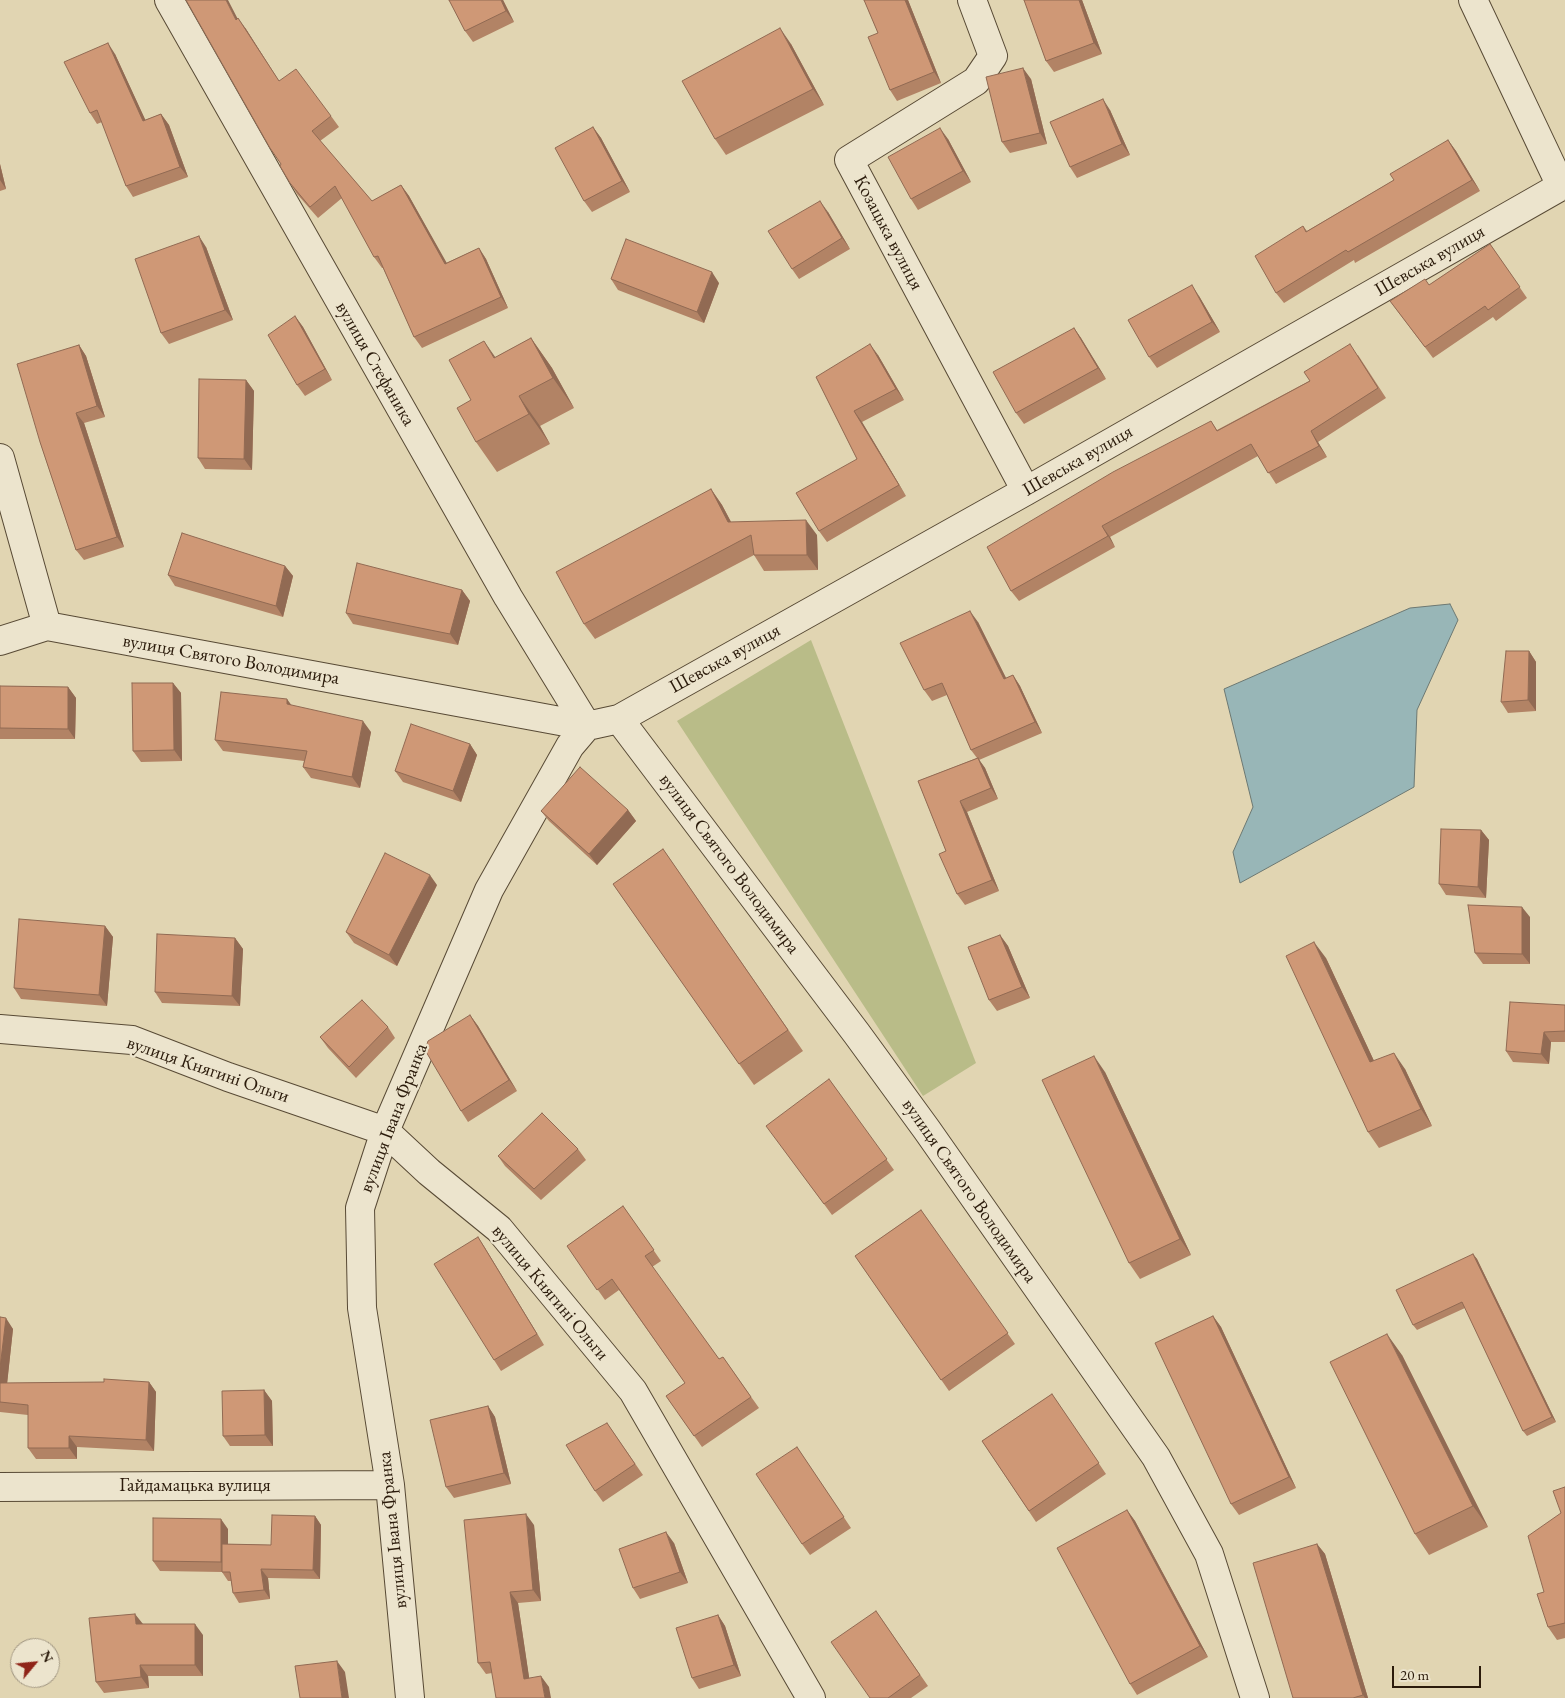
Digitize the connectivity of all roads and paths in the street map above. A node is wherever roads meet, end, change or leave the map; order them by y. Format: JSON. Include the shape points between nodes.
{"nodes":[{"id":1,"x":169,"y":0,"type":"edge"},
{"id":2,"x":972,"y":0,"type":"edge"},
{"id":3,"x":1473,"y":0,"type":"edge"},
{"id":4,"x":1563,"y":185,"type":"edge"},
{"id":5,"x":0,"y":458,"type":"edge"},
{"id":6,"x":1026,"y":491,"type":"junction"},
{"id":7,"x":47,"y":626,"type":"junction"},
{"id":8,"x":0,"y":641,"type":"edge"},
{"id":9,"x":619,"y":719,"type":"junction"},
{"id":10,"x":586,"y":726,"type":"junction"},
{"id":11,"x":0,"y":1029,"type":"edge"},
{"id":12,"x":385,"y":1131,"type":"junction"},
{"id":13,"x":390,"y":1486,"type":"junction"},
{"id":14,"x":0,"y":1487,"type":"edge"},
{"id":15,"x":410,"y":1698,"type":"edge"},
{"id":16,"x":811,"y":1698,"type":"edge"},
{"id":17,"x":1255,"y":1698,"type":"edge"}],
"edges":[{"from":1,"to":10,"type":"street","name":"вулиця Стефаника","via":[[508,598]]},
{"from":2,"to":6,"type":"street","name":"Козацька вулиця","via":[[993,56],[976,82],[849,160]]},
{"from":3,"to":4,"type":"street"},
{"from":4,"to":6,"type":"street","name":"Шевська вулиця"},
{"from":5,"to":7,"type":"street"},
{"from":6,"to":9,"type":"street","name":"Шевська вулиця"},
{"from":7,"to":8,"type":"street"},
{"from":7,"to":10,"type":"street","name":"вулиця Святого Володимира"},
{"from":9,"to":10,"type":"street","name":"Шевська вулиця"},
{"from":9,"to":17,"type":"street","name":"вулиця Святого Володимира","via":[[927,1130],[1156,1457],[1209,1554]]},
{"from":10,"to":12,"type":"street","name":"вулиця Івана Франка","via":[[570,746],[489,890]]},
{"from":11,"to":12,"type":"street","name":"вулиця Княгині Ольги","via":[[132,1040]]},
{"from":12,"to":13,"type":"street","name":"вулиця Івана Франка","via":[[360,1208],[362,1308]]},
{"from":12,"to":16,"type":"street","name":"вулиця Княгині Ольги","via":[[499,1229],[633,1391]]},
{"from":13,"to":14,"type":"street","name":"Гайдамацька вулиця"},
{"from":13,"to":15,"type":"street","name":"вулиця Івана Франка"}]}
